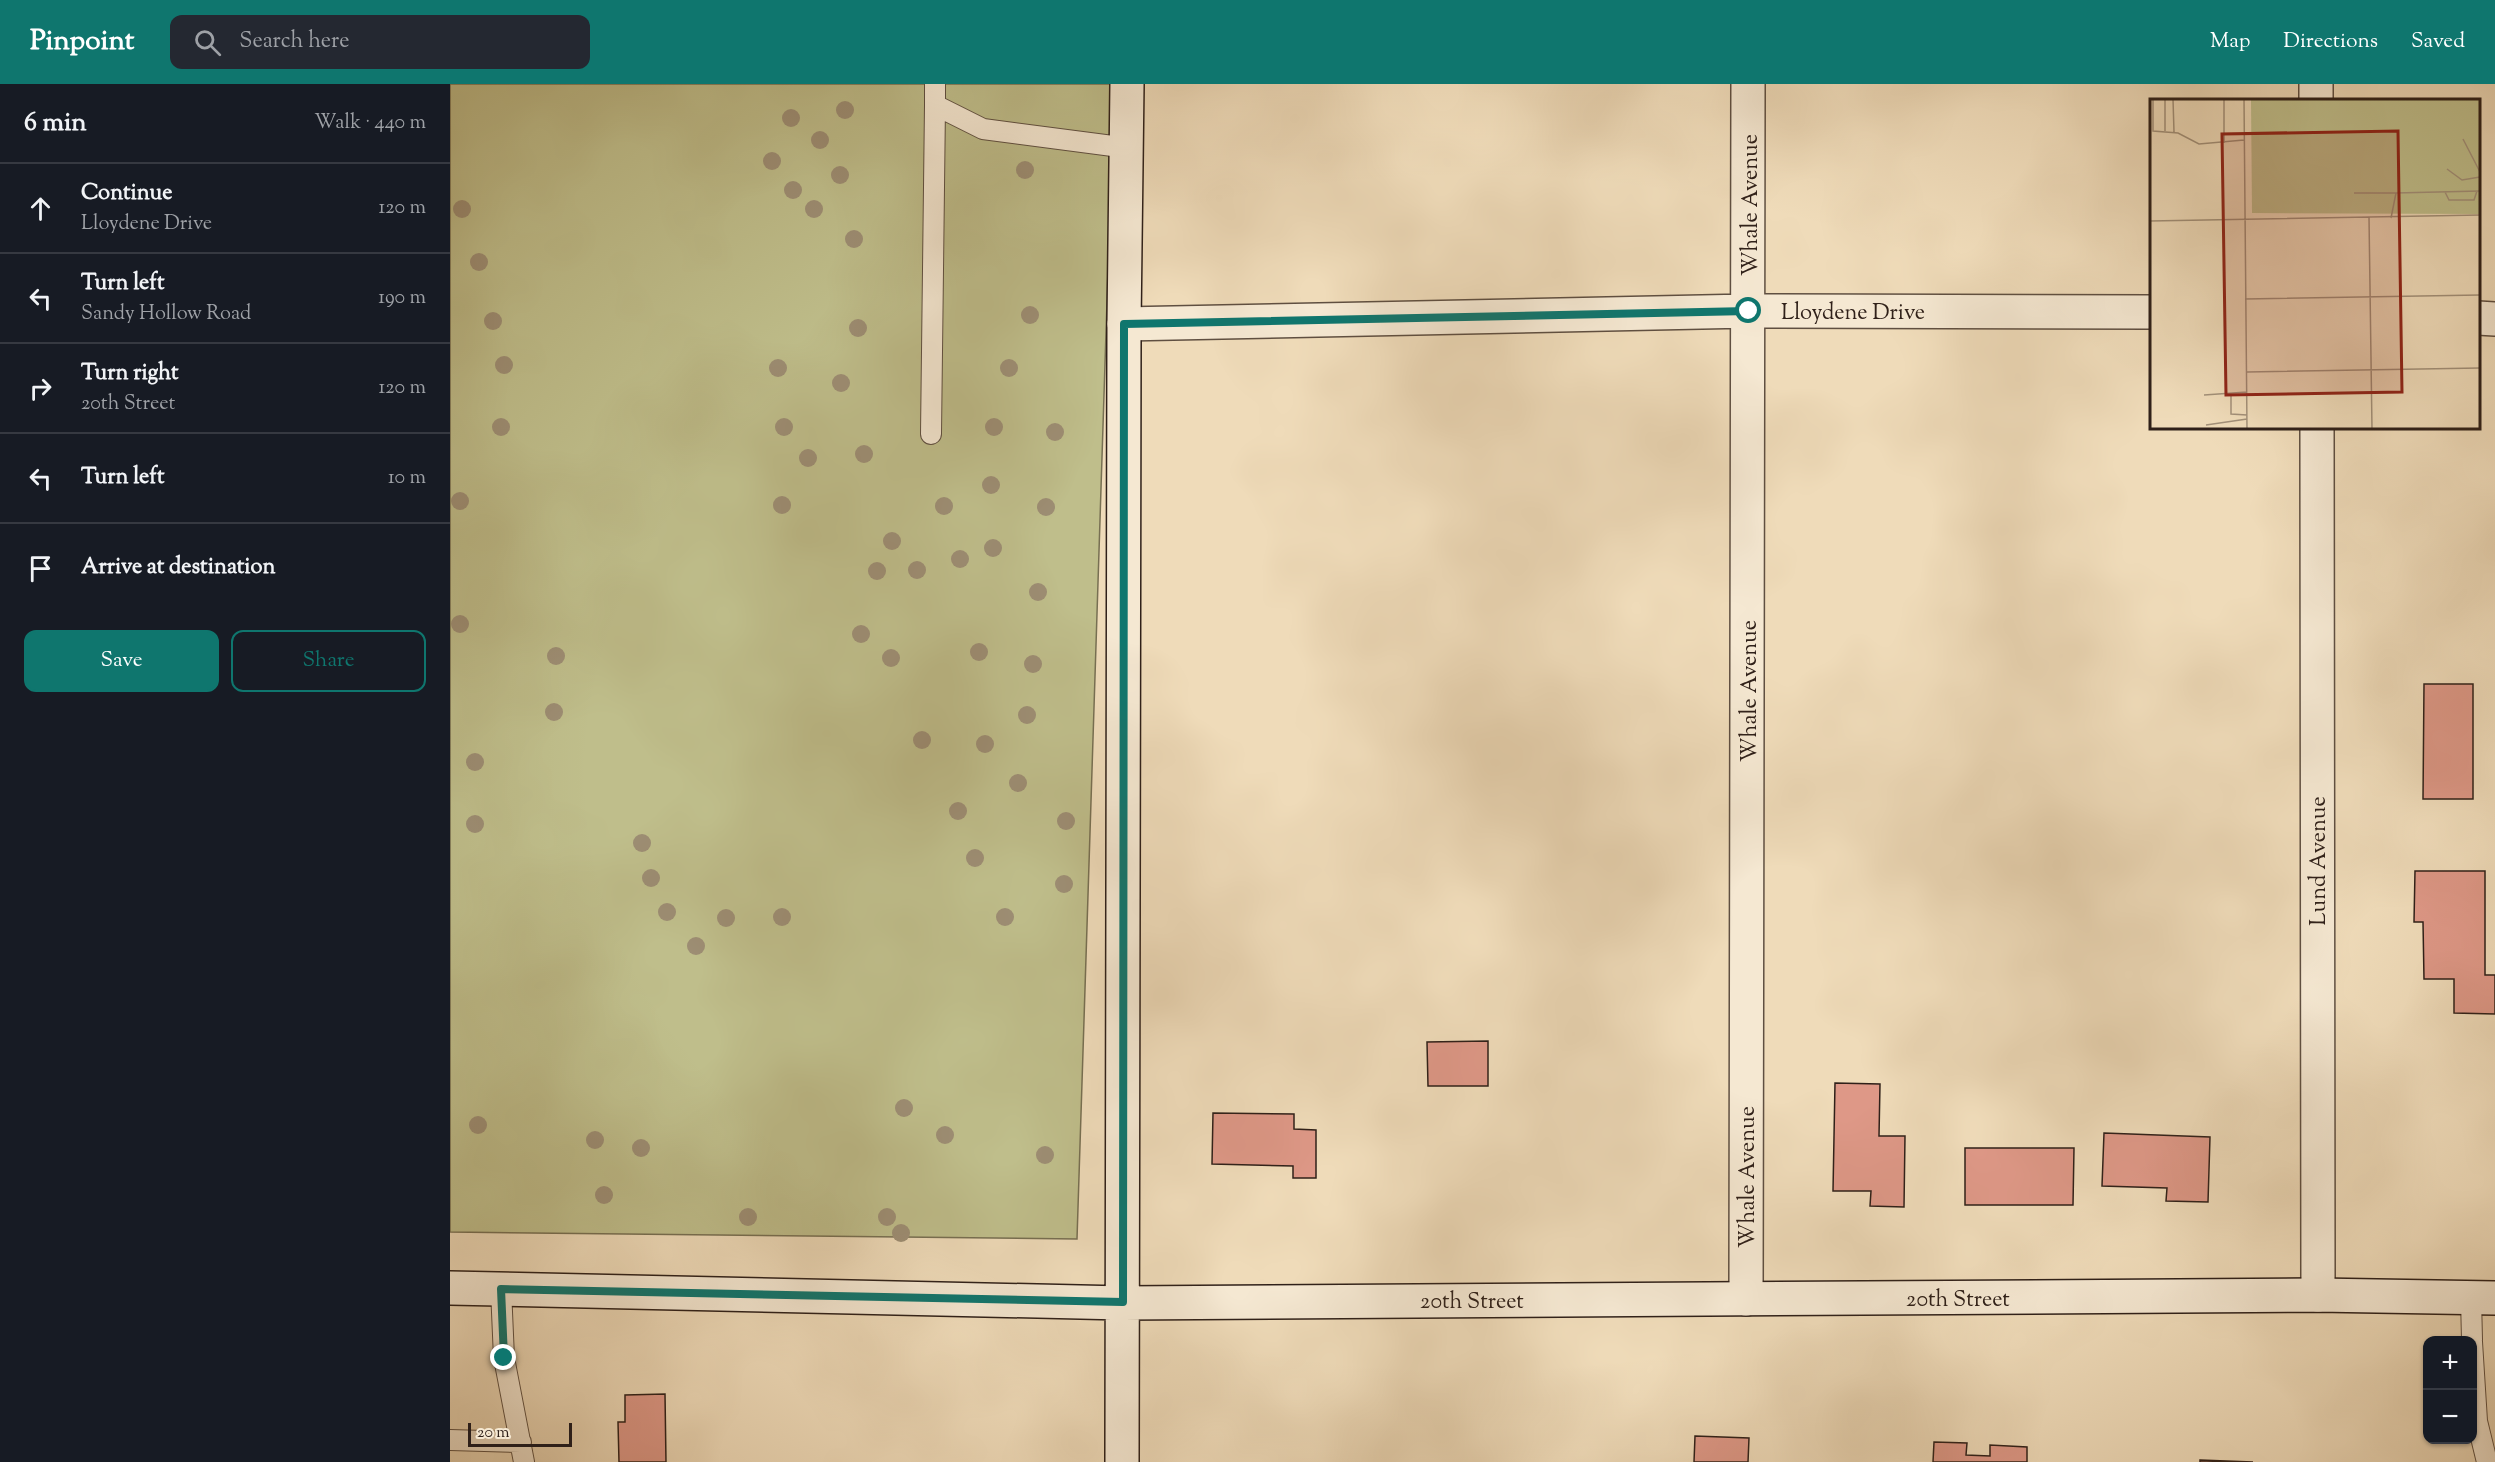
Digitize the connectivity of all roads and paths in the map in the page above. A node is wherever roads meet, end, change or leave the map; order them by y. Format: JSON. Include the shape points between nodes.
{"nodes":[{"id":1,"x":935,"y":84,"type":"edge"},
{"id":2,"x":1127,"y":84,"type":"edge"},
{"id":3,"x":1748,"y":84,"type":"edge"},
{"id":4,"x":935,"y":105,"type":"junction"},
{"id":5,"x":1128,"y":148,"type":"junction"},
{"id":6,"x":1749,"y":311,"type":"junction"},
{"id":7,"x":2150,"y":312,"type":"edge"},
{"id":8,"x":2480,"y":318,"type":"edge"},
{"id":9,"x":2495,"y":319,"type":"edge"},
{"id":10,"x":1124,"y":324,"type":"junction"},
{"id":11,"x":2317,"y":429,"type":"edge"},
{"id":12,"x":931,"y":434,"type":"dead end"},
{"id":13,"x":450,"y":1288,"type":"edge"},
{"id":14,"x":501,"y":1289,"type":"junction"},
{"id":15,"x":2318,"y":1295,"type":"junction"},
{"id":16,"x":2483,"y":1298,"type":"edge"},
{"id":17,"x":1746,"y":1299,"type":"junction"},
{"id":18,"x":1123,"y":1302,"type":"junction"},
{"id":19,"x":2474,"y":1336,"type":"edge"},
{"id":20,"x":2477,"y":1370,"type":"edge"},
{"id":21,"x":2486,"y":1421,"type":"edge"},
{"id":22,"x":450,"y":1440,"type":"edge"},
{"id":23,"x":520,"y":1442,"type":"junction"},
{"id":24,"x":524,"y":1462,"type":"edge"},
{"id":25,"x":1122,"y":1462,"type":"edge"},
{"id":26,"x":2487,"y":1462,"type":"edge"}],
"edges":[{"from":1,"to":4,"type":"lane"},
{"from":2,"to":5,"type":"street"},
{"from":3,"to":6,"type":"street","name":"Whale Avenue"},
{"from":4,"to":5,"type":"lane","via":[[983,129]]},
{"from":4,"to":12,"type":"lane"},
{"from":5,"to":10,"type":"street"},
{"from":6,"to":7,"type":"street","name":"Lloydene Drive"},
{"from":6,"to":10,"type":"street","name":"Lloydene Drive"},
{"from":6,"to":17,"type":"street","name":"Whale Avenue"},
{"from":8,"to":9,"type":"street"},
{"from":10,"to":18,"type":"street"},
{"from":11,"to":15,"type":"street","name":"Lund Avenue"},
{"from":13,"to":14,"type":"street","name":"20th Street"},
{"from":14,"to":18,"type":"street","name":"20th Street"},
{"from":14,"to":23,"type":"lane","via":[[504,1358]]},
{"from":15,"to":16,"type":"street","name":"20th Street"},
{"from":15,"to":17,"type":"street","name":"20th Street"},
{"from":16,"to":19,"type":"lane"},
{"from":17,"to":18,"type":"street","name":"20th Street"},
{"from":18,"to":25,"type":"street"},
{"from":20,"to":21,"type":"lane"},
{"from":21,"to":26,"type":"lane"},
{"from":22,"to":23,"type":"lane"},
{"from":23,"to":24,"type":"lane"}]}
